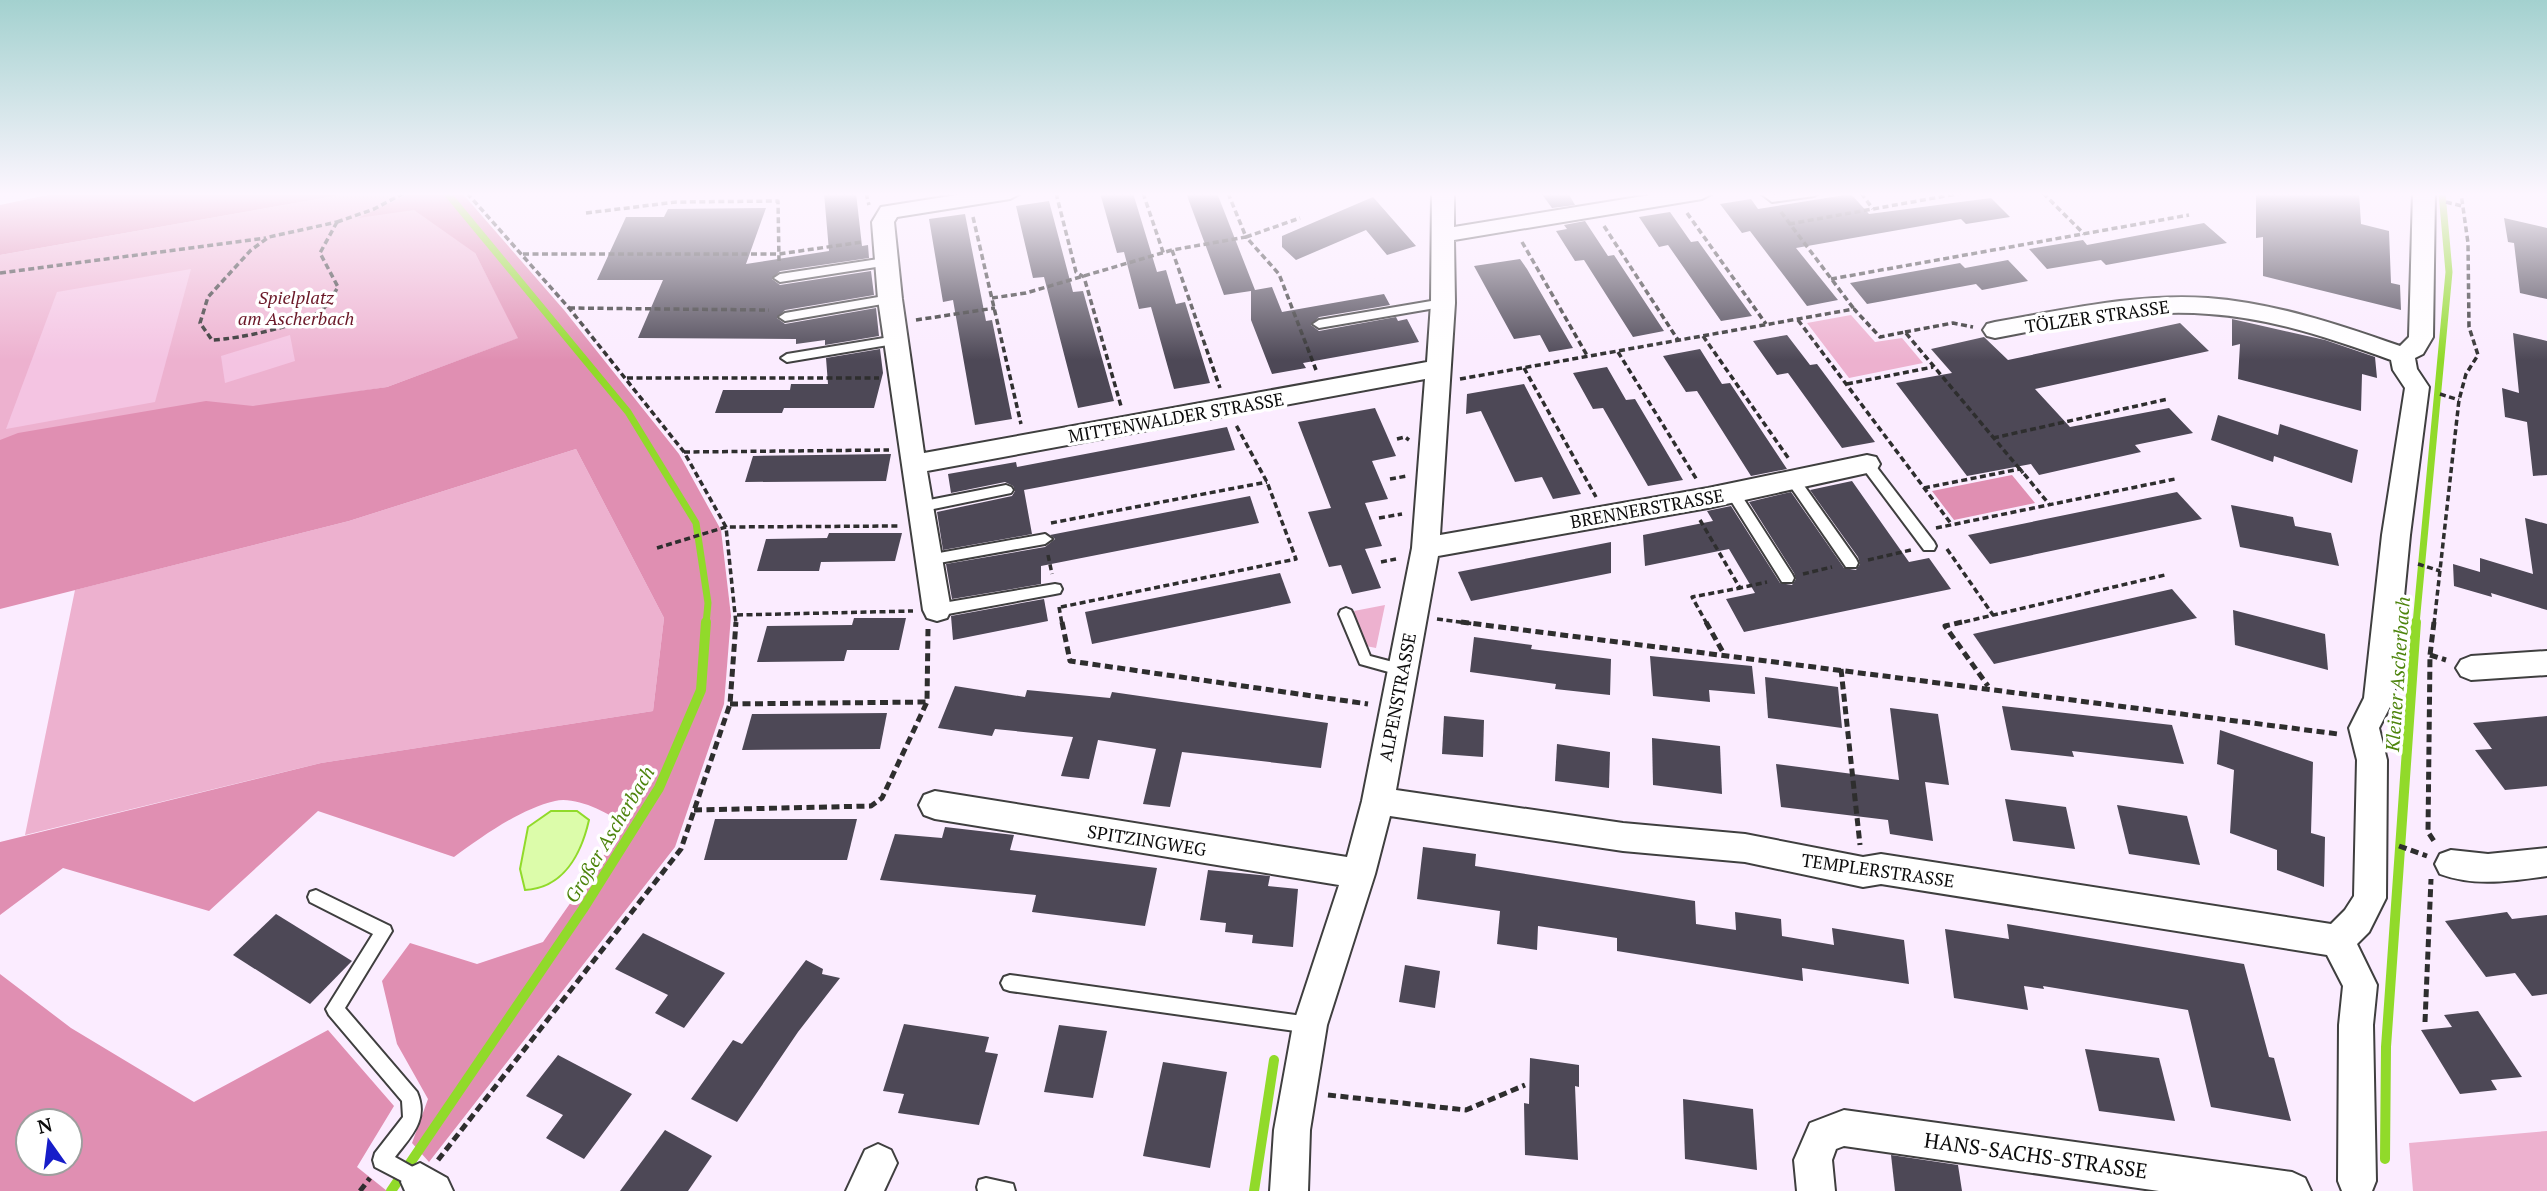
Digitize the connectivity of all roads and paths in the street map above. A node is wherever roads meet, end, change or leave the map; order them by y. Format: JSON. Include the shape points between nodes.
{"nodes":[{"id":1,"x":183,"y":249,"type":"edge"},
{"id":2,"x":253,"y":249,"type":"edge"},
{"id":3,"x":322,"y":249,"type":"edge"},
{"id":4,"x":518,"y":249,"type":"edge"},
{"id":5,"x":779,"y":249,"type":"edge"},
{"id":6,"x":980,"y":249,"type":"edge"},
{"id":7,"x":1070,"y":249,"type":"edge"},
{"id":8,"x":1162,"y":249,"type":"edge"},
{"id":9,"x":1180,"y":249,"type":"edge"},
{"id":10,"x":1256,"y":249,"type":"edge"},
{"id":11,"x":1445,"y":249,"type":"edge"},
{"id":12,"x":1526,"y":249,"type":"edge"},
{"id":13,"x":1619,"y":249,"type":"edge"},
{"id":14,"x":1713,"y":249,"type":"edge"},
{"id":15,"x":1808,"y":249,"type":"edge"},
{"id":16,"x":2002,"y":249,"type":"edge"},
{"id":17,"x":2423,"y":249,"type":"edge"},
{"id":18,"x":2468,"y":249,"type":"edge"},
{"id":19,"x":884,"y":250,"type":"junction"},
{"id":20,"x":1172,"y":250,"type":"junction"},
{"id":21,"x":523,"y":254,"type":"junction"},
{"id":22,"x":779,"y":254,"type":"junction"},
{"id":23,"x":1164,"y":255,"type":"junction"},
{"id":24,"x":0,"y":273,"type":"edge"},
{"id":25,"x":1084,"y":276,"type":"junction"},
{"id":26,"x":780,"y":278,"type":"joint"},
{"id":27,"x":1831,"y":279,"type":"junction"},
{"id":28,"x":992,"y":298,"type":"junction"},
{"id":29,"x":890,"y":299,"type":"junction"},
{"id":30,"x":1443,"y":303,"type":"junction"},
{"id":31,"x":995,"y":307,"type":"junction"},
{"id":32,"x":569,"y":308,"type":"junction"},
{"id":33,"x":1854,"y":309,"type":"junction"},
{"id":34,"x":785,"y":317,"type":"joint"},
{"id":35,"x":1798,"y":320,"type":"junction"},
{"id":36,"x":1319,"y":324,"type":"dead end"},
{"id":37,"x":1766,"y":324,"type":"junction"},
{"id":38,"x":1995,"y":330,"type":"joint"},
{"id":39,"x":895,"y":332,"type":"junction"},
{"id":40,"x":1905,"y":332,"type":"junction"},
{"id":41,"x":1703,"y":336,"type":"junction"},
{"id":42,"x":1678,"y":340,"type":"junction"},
{"id":43,"x":1618,"y":352,"type":"junction"},
{"id":44,"x":2402,"y":355,"type":"junction"},
{"id":45,"x":1588,"y":357,"type":"junction"},
{"id":46,"x":788,"y":358,"type":"joint"},
{"id":47,"x":1933,"y":367,"type":"junction"},
{"id":48,"x":1524,"y":368,"type":"junction"},
{"id":49,"x":1439,"y":376,"type":"junction"},
{"id":50,"x":789,"y":377,"type":"junction"},
{"id":51,"x":627,"y":378,"type":"junction"},
{"id":52,"x":901,"y":378,"type":"junction"},
{"id":53,"x":1847,"y":384,"type":"junction"},
{"id":54,"x":1324,"y":390,"type":"junction"},
{"id":55,"x":2448,"y":397,"type":"dead end"},
{"id":56,"x":2168,"y":399,"type":"dead end"},
{"id":57,"x":2459,"y":400,"type":"junction"},
{"id":58,"x":1227,"y":409,"type":"junction"},
{"id":59,"x":1127,"y":427,"type":"junction"},
{"id":60,"x":1993,"y":438,"type":"junction"},
{"id":61,"x":1026,"y":444,"type":"junction"},
{"id":62,"x":684,"y":452,"type":"junction"},
{"id":63,"x":912,"y":457,"type":"junction"},
{"id":64,"x":1867,"y":464,"type":"joint"},
{"id":65,"x":2021,"y":471,"type":"junction"},
{"id":66,"x":1408,"y":475,"type":"dead end"},
{"id":67,"x":1390,"y":479,"type":"dead end"},
{"id":68,"x":1798,"y":479,"type":"junction"},
{"id":69,"x":2175,"y":479,"type":"dead end"},
{"id":70,"x":1268,"y":482,"type":"junction"},
{"id":71,"x":1924,"y":488,"type":"junction"},
{"id":72,"x":1006,"y":490,"type":"dead end"},
{"id":73,"x":1721,"y":495,"type":"junction"},
{"id":74,"x":2049,"y":504,"type":"junction"},
{"id":75,"x":1403,"y":514,"type":"dead end"},
{"id":76,"x":920,"y":516,"type":"junction"},
{"id":77,"x":1607,"y":516,"type":"junction"},
{"id":78,"x":1379,"y":518,"type":"dead end"},
{"id":79,"x":1952,"y":525,"type":"junction"},
{"id":80,"x":726,"y":527,"type":"junction"},
{"id":81,"x":1045,"y":539,"type":"junction"},
{"id":82,"x":1934,"y":542,"type":"joint"},
{"id":83,"x":1944,"y":545,"type":"dead end"},
{"id":84,"x":657,"y":548,"type":"dead end"},
{"id":85,"x":1426,"y":548,"type":"junction"},
{"id":86,"x":1396,"y":559,"type":"dead end"},
{"id":87,"x":928,"y":560,"type":"junction"},
{"id":88,"x":1381,"y":562,"type":"dead end"},
{"id":89,"x":1851,"y":563,"type":"dead end"},
{"id":90,"x":2431,"y":568,"type":"dead end"},
{"id":91,"x":2440,"y":571,"type":"junction"},
{"id":92,"x":2165,"y":575,"type":"dead end"},
{"id":93,"x":1787,"y":578,"type":"dead end"},
{"id":94,"x":1740,"y":588,"type":"dead end"},
{"id":95,"x":1055,"y":589,"type":"junction"},
{"id":96,"x":1059,"y":607,"type":"junction"},
{"id":97,"x":937,"y":610,"type":"junction"},
{"id":98,"x":1346,"y":614,"type":"dead end"},
{"id":99,"x":737,"y":615,"type":"junction"},
{"id":100,"x":1993,"y":615,"type":"junction"},
{"id":101,"x":1413,"y":616,"type":"junction"},
{"id":102,"x":1724,"y":654,"type":"junction"},
{"id":103,"x":2547,"y":663,"type":"edge"},
{"id":104,"x":1841,"y":668,"type":"junction"},
{"id":105,"x":2471,"y":668,"type":"dead end"},
{"id":106,"x":1402,"y":670,"type":"junction"},
{"id":107,"x":1989,"y":687,"type":"junction"},
{"id":108,"x":927,"y":702,"type":"junction"},
{"id":109,"x":730,"y":704,"type":"junction"},
{"id":110,"x":1396,"y":708,"type":"junction"},
{"id":111,"x":2366,"y":738,"type":"junction"},
{"id":112,"x":1378,"y":801,"type":"junction"},
{"id":113,"x":935,"y":805,"type":"dead end"},
{"id":114,"x":694,"y":810,"type":"junction"},
{"id":115,"x":1862,"y":859,"type":"dead end"},
{"id":116,"x":2547,"y":862,"type":"edge"},
{"id":117,"x":2441,"y":868,"type":"junction"},
{"id":118,"x":1359,"y":874,"type":"junction"},
{"id":119,"x":316,"y":897,"type":"dead end"},
{"id":120,"x":2336,"y":940,"type":"junction"},
{"id":121,"x":1010,"y":984,"type":"dead end"},
{"id":122,"x":2425,"y":1022,"type":"dead end"},
{"id":123,"x":1310,"y":1024,"type":"junction"},
{"id":124,"x":1525,"y":1085,"type":"dead end"},
{"id":125,"x":1299,"y":1093,"type":"junction"},
{"id":126,"x":427,"y":1187,"type":"edge"},
{"id":127,"x":986,"y":1188,"type":"dead end"},
{"id":128,"x":2356,"y":1188,"type":"edge"},
{"id":129,"x":1006,"y":1191,"type":"edge"},
{"id":130,"x":1289,"y":1191,"type":"edge"},
{"id":131,"x":1816,"y":1191,"type":"edge"},
{"id":132,"x":2292,"y":1191,"type":"edge"}],
"edges":[{"from":1,"to":24,"type":"path"},
{"from":2,"to":3,"type":"path","via":[[208,297],[200,323],[212,340],[242,339],[274,330],[325,308],[338,287],[320,253]]},
{"from":4,"to":21,"type":"path"},
{"from":5,"to":22,"type":"path"},
{"from":6,"to":28,"type":"path"},
{"from":7,"to":25,"type":"path","via":[[1076,272]]},
{"from":8,"to":23,"type":"path"},
{"from":9,"to":20,"type":"path"},
{"from":10,"to":54,"type":"path","via":[[1279,274]]},
{"from":11,"to":30,"type":"street","name":"ALPENSTRASSE"},
{"from":12,"to":45,"type":"path"},
{"from":13,"to":42,"type":"path"},
{"from":14,"to":37,"type":"path"},
{"from":15,"to":27,"type":"path"},
{"from":16,"to":27,"type":"path"},
{"from":17,"to":44,"type":"street","via":[[2421,337],[2415,348]]},
{"from":18,"to":57,"type":"path","via":[[2469,327],[2478,355],[2466,374]]},
{"from":19,"to":22,"type":"path"},
{"from":19,"to":26,"type":"lane"},
{"from":19,"to":29,"type":"street"},
{"from":20,"to":23,"type":"path"},
{"from":20,"to":58,"type":"path"},
{"from":21,"to":22,"type":"path"},
{"from":21,"to":32,"type":"path"},
{"from":22,"to":26,"type":"path"},
{"from":23,"to":25,"type":"path"},
{"from":25,"to":28,"type":"path"},
{"from":25,"to":59,"type":"path"},
{"from":27,"to":33,"type":"path"},
{"from":28,"to":31,"type":"path"},
{"from":29,"to":34,"type":"lane"},
{"from":29,"to":39,"type":"street"},
{"from":30,"to":36,"type":"lane"},
{"from":30,"to":49,"type":"street","name":"ALPENSTRASSE"},
{"from":31,"to":39,"type":"path"},
{"from":31,"to":61,"type":"path"},
{"from":32,"to":34,"type":"path","via":[[784,310]]},
{"from":32,"to":51,"type":"path"},
{"from":33,"to":35,"type":"path"},
{"from":33,"to":40,"type":"path","via":[[1880,337]]},
{"from":35,"to":37,"type":"path"},
{"from":35,"to":53,"type":"path"},
{"from":37,"to":41,"type":"path"},
{"from":38,"to":40,"type":"path","via":[[1953,323]]},
{"from":38,"to":44,"type":"street","name":"TÖLZER STRASSE","via":[[2127,309],[2229,307],[2329,329]]},
{"from":39,"to":46,"type":"lane"},
{"from":39,"to":52,"type":"street"},
{"from":40,"to":47,"type":"path"},
{"from":41,"to":42,"type":"path"},
{"from":41,"to":68,"type":"path"},
{"from":42,"to":43,"type":"path"},
{"from":43,"to":45,"type":"path"},
{"from":43,"to":73,"type":"path"},
{"from":44,"to":111,"type":"street","via":[[2405,370],[2417,387],[2379,699],[2364,728]]},
{"from":45,"to":48,"type":"path"},
{"from":46,"to":50,"type":"path"},
{"from":47,"to":53,"type":"path"},
{"from":47,"to":60,"type":"path"},
{"from":48,"to":49,"type":"path"},
{"from":48,"to":77,"type":"path"},
{"from":49,"to":54,"type":"street","name":"MITTENWALDER STRASSE"},
{"from":49,"to":85,"type":"street","name":"ALPENSTRASSE"},
{"from":50,"to":51,"type":"path"},
{"from":50,"to":52,"type":"path"},
{"from":51,"to":62,"type":"path"},
{"from":52,"to":63,"type":"street"},
{"from":53,"to":71,"type":"path"},
{"from":54,"to":58,"type":"street","name":"MITTENWALDER STRASSE"},
{"from":55,"to":57,"type":"path"},
{"from":56,"to":60,"type":"path"},
{"from":57,"to":91,"type":"path"},
{"from":58,"to":59,"type":"street","name":"MITTENWALDER STRASSE"},
{"from":58,"to":70,"type":"path"},
{"from":59,"to":61,"type":"street","name":"MITTENWALDER STRASSE"},
{"from":60,"to":65,"type":"path"},
{"from":61,"to":63,"type":"street","name":"MITTENWALDER STRASSE"},
{"from":62,"to":63,"type":"path"},
{"from":62,"to":80,"type":"path"},
{"from":63,"to":76,"type":"street"},
{"from":64,"to":68,"type":"street","name":"BRENNERSTRASSE"},
{"from":64,"to":82,"type":"lane"},
{"from":65,"to":71,"type":"path"},
{"from":65,"to":74,"type":"path"},
{"from":66,"to":67,"type":"path"},
{"from":68,"to":73,"type":"street","name":"BRENNERSTRASSE"},
{"from":68,"to":89,"type":"lane"},
{"from":69,"to":74,"type":"path"},
{"from":70,"to":81,"type":"path","via":[[1042,525]]},
{"from":70,"to":96,"type":"path","via":[[1296,559]]},
{"from":71,"to":79,"type":"path"},
{"from":72,"to":76,"type":"lane"},
{"from":73,"to":77,"type":"street","name":"BRENNERSTRASSE"},
{"from":73,"to":93,"type":"lane"},
{"from":74,"to":79,"type":"path"},
{"from":75,"to":78,"type":"path"},
{"from":76,"to":80,"type":"path"},
{"from":76,"to":87,"type":"street"},
{"from":77,"to":85,"type":"street","name":"BRENNERSTRASSE"},
{"from":79,"to":82,"type":"path","via":[[1934,529]]},
{"from":80,"to":84,"type":"path"},
{"from":80,"to":99,"type":"path"},
{"from":81,"to":87,"type":"lane"},
{"from":81,"to":95,"type":"path"},
{"from":83,"to":100,"type":"path"},
{"from":85,"to":101,"type":"street","name":"ALPENSTRASSE"},
{"from":86,"to":88,"type":"path"},
{"from":87,"to":97,"type":"street"},
{"from":90,"to":91,"type":"path"},
{"from":91,"to":117,"type":"path","via":[[2430,655],[2428,832]]},
{"from":92,"to":100,"type":"path"},
{"from":94,"to":102,"type":"path","via":[[1692,597]]},
{"from":95,"to":96,"type":"path"},
{"from":95,"to":97,"type":"lane"},
{"from":96,"to":110,"type":"path","via":[[1070,661]]},
{"from":97,"to":99,"type":"path"},
{"from":97,"to":108,"type":"path","via":[[928,627]]},
{"from":98,"to":106,"type":"lane","via":[[1365,660]]},
{"from":99,"to":109,"type":"path"},
{"from":100,"to":107,"type":"path","via":[[1945,626]]},
{"from":101,"to":102,"type":"path"},
{"from":101,"to":106,"type":"street","name":"ALPENSTRASSE"},
{"from":102,"to":104,"type":"path"},
{"from":103,"to":105,"type":"street"},
{"from":104,"to":107,"type":"path"},
{"from":104,"to":115,"type":"path"},
{"from":106,"to":110,"type":"street","name":"ALPENSTRASSE"},
{"from":107,"to":111,"type":"path"},
{"from":108,"to":109,"type":"path"},
{"from":108,"to":114,"type":"path","via":[[882,798],[871,806]]},
{"from":109,"to":114,"type":"path"},
{"from":110,"to":112,"type":"street","name":"ALPENSTRASSE"},
{"from":111,"to":120,"type":"street","via":[[2372,760],[2370,898],[2357,921]]},
{"from":112,"to":118,"type":"street","name":"ALPENSTRASSE"},
{"from":112,"to":120,"type":"street","name":"TEMPLERSTRASSE","via":[[1623,837],[1745,848],[1863,872],[1881,869]]},
{"from":113,"to":118,"type":"street","name":"SPITZINGWEG"},
{"from":114,"to":126,"type":"path","via":[[681,849]]},
{"from":116,"to":117,"type":"street","via":[[2488,869]]},
{"from":117,"to":122,"type":"path"},
{"from":118,"to":123,"type":"street","name":"ALPENSTRASSE"},
{"from":119,"to":126,"type":"lane","via":[[384,931],[335,1009],[411,1098],[412,1120],[383,1160]]},
{"from":120,"to":128,"type":"street","via":[[2360,985]]},
{"from":121,"to":123,"type":"lane"},
{"from":123,"to":125,"type":"street","name":"ALPENSTRASSE"},
{"from":124,"to":125,"type":"path","via":[[1466,1110]]},
{"from":125,"to":130,"type":"street","name":"ALPENSTRASSE"},
{"from":127,"to":129,"type":"lane"},
{"from":131,"to":132,"type":"street","name":"HANS-SACHS-STRASSE","via":[[1813,1160],[1823,1136],[1844,1128]]}]}
